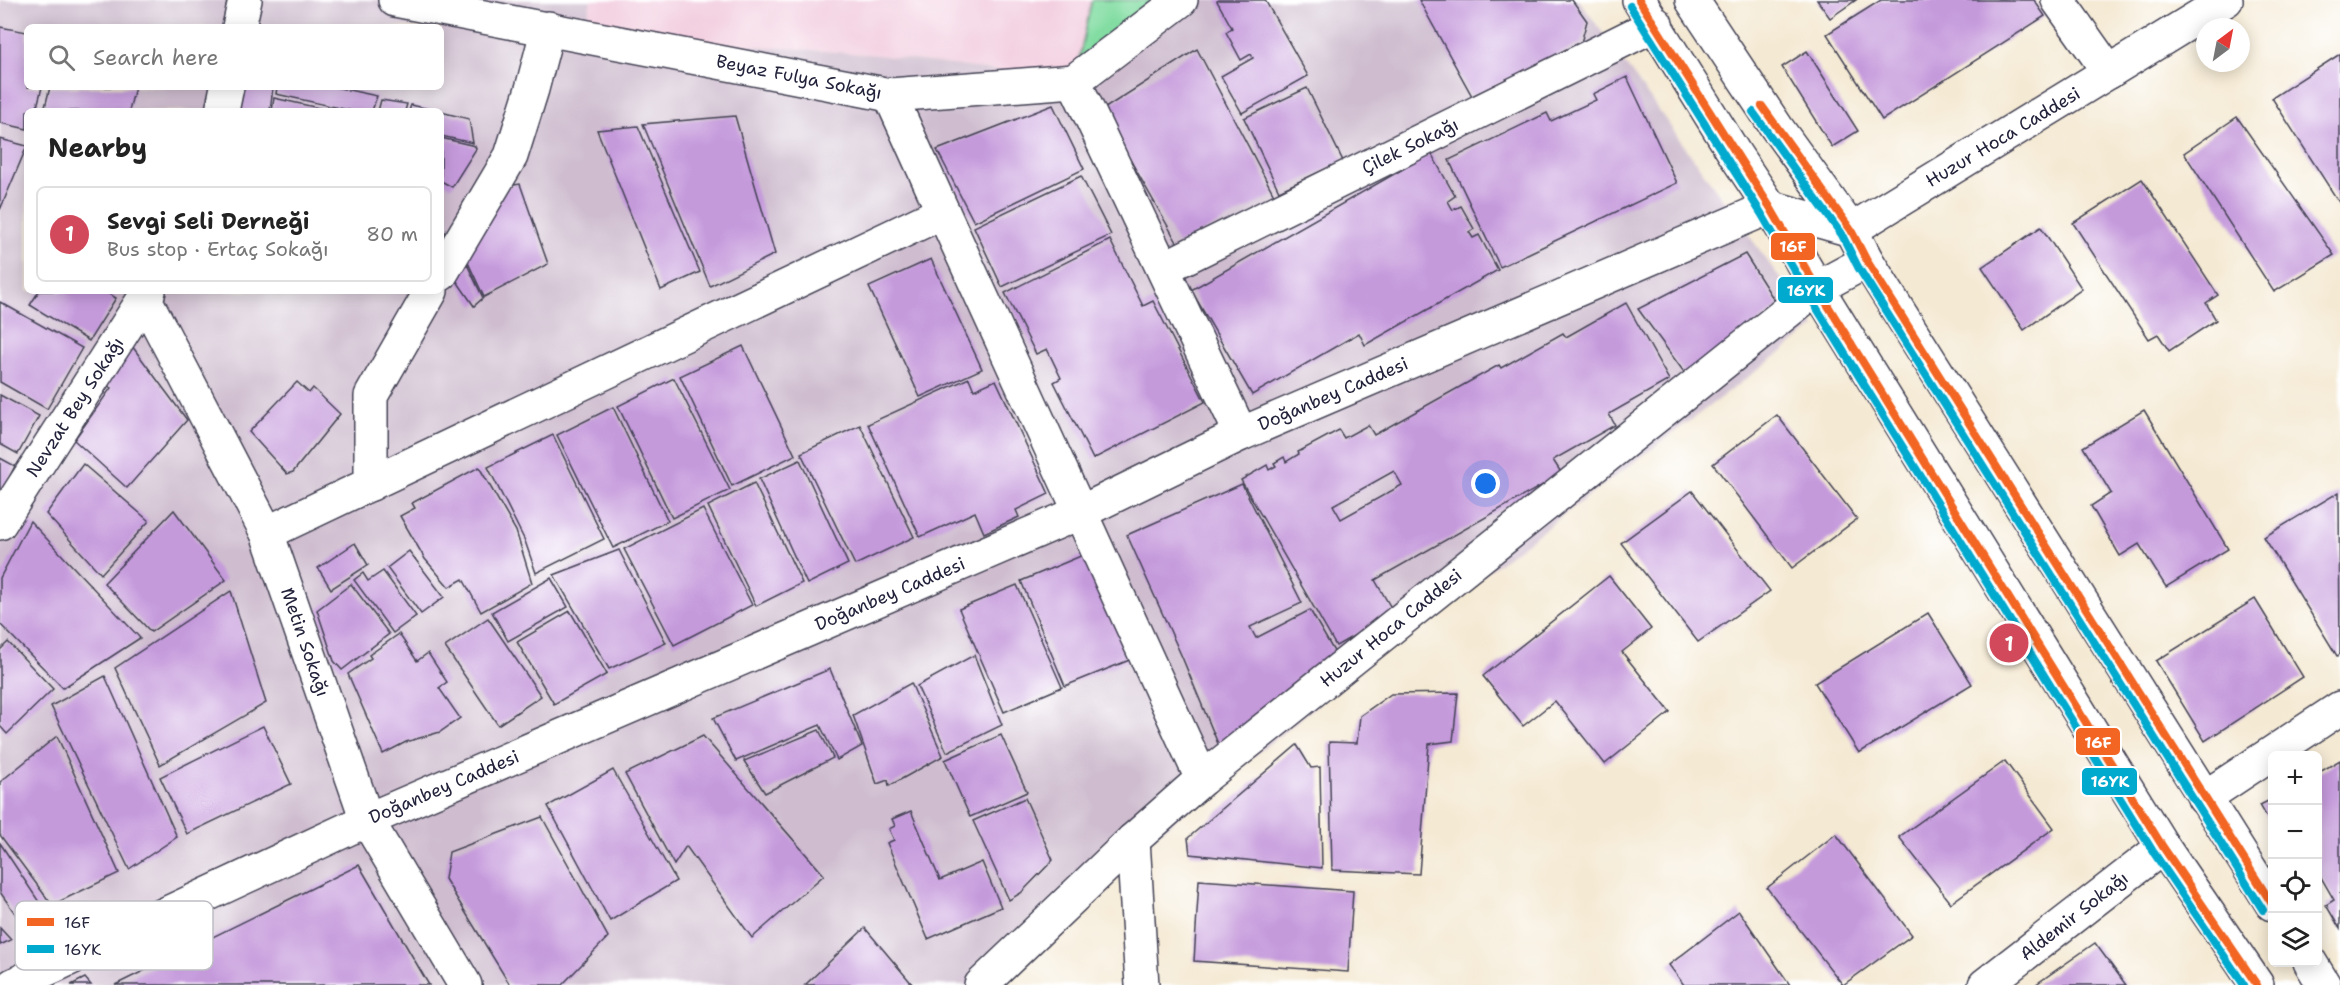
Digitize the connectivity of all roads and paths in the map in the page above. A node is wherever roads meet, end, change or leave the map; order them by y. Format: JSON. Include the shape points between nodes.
{"nodes":[{"id":1,"x":245,"y":0,"type":"edge"},
{"id":2,"x":395,"y":0,"type":"edge"},
{"id":3,"x":1182,"y":0,"type":"edge"},
{"id":4,"x":1692,"y":0,"type":"edge"},
{"id":5,"x":2058,"y":0,"type":"edge"},
{"id":6,"x":2226,"y":0,"type":"edge"},
{"id":7,"x":430,"y":3,"type":"edge"},
{"id":8,"x":1648,"y":12,"type":"edge"},
{"id":9,"x":240,"y":24,"type":"edge"},
{"id":10,"x":548,"y":28,"type":"junction"},
{"id":11,"x":2109,"y":72,"type":"junction"},
{"id":12,"x":1074,"y":81,"type":"junction"},
{"id":13,"x":226,"y":90,"type":"edge"},
{"id":14,"x":890,"y":95,"type":"junction"},
{"id":15,"x":223,"y":108,"type":"edge"},
{"id":16,"x":1770,"y":207,"type":"junction"},
{"id":17,"x":943,"y":212,"type":"junction"},
{"id":18,"x":1851,"y":230,"type":"junction"},
{"id":19,"x":1867,"y":261,"type":"junction"},
{"id":20,"x":1164,"y":268,"type":"junction"},
{"id":21,"x":444,"y":269,"type":"edge"},
{"id":22,"x":1817,"y":288,"type":"junction"},
{"id":23,"x":429,"y":294,"type":"edge"},
{"id":24,"x":147,"y":295,"type":"edge"},
{"id":25,"x":1241,"y":434,"type":"junction"},
{"id":26,"x":371,"y":484,"type":"junction"},
{"id":27,"x":1081,"y":512,"type":"junction"},
{"id":28,"x":0,"y":523,"type":"edge"},
{"id":29,"x":267,"y":533,"type":"junction"},
{"id":30,"x":2340,"y":708,"type":"edge"},
{"id":31,"x":1202,"y":779,"type":"junction"},
{"id":32,"x":2204,"y":798,"type":"junction"},
{"id":33,"x":367,"y":820,"type":"junction"},
{"id":34,"x":1133,"y":840,"type":"junction"},
{"id":35,"x":2163,"y":847,"type":"junction"},
{"id":36,"x":2268,"y":898,"type":"edge"},
{"id":37,"x":193,"y":901,"type":"edge"},
{"id":38,"x":2313,"y":967,"type":"edge"},
{"id":39,"x":45,"y":970,"type":"edge"},
{"id":40,"x":13,"y":985,"type":"edge"},
{"id":41,"x":465,"y":985,"type":"edge"},
{"id":42,"x":981,"y":985,"type":"edge"},
{"id":43,"x":1142,"y":985,"type":"edge"},
{"id":44,"x":1985,"y":985,"type":"edge"},
{"id":45,"x":2257,"y":985,"type":"edge"},
{"id":46,"x":2324,"y":985,"type":"edge"}],
"edges":[{"from":1,"to":9,"type":"street"},
{"from":2,"to":7,"type":"street","name":"Beyaz Fulya Sokağı"},
{"from":3,"to":12,"type":"street"},
{"from":4,"to":18,"type":"street"},
{"from":5,"to":11,"type":"street"},
{"from":6,"to":11,"type":"street","name":"Huzur Hoca Caddesi"},
{"from":7,"to":10,"type":"street","name":"Beyaz Fulya Sokağı"},
{"from":8,"to":16,"type":"street"},
{"from":8,"to":20,"type":"street","name":"Çilek Sokağı"},
{"from":10,"to":14,"type":"street","name":"Beyaz Fulya Sokağı"},
{"from":10,"to":21,"type":"street","via":[[511,156]]},
{"from":11,"to":18,"type":"street","name":"Huzur Hoca Caddesi"},
{"from":12,"to":14,"type":"street","name":"Beyaz Fulya Sokağı"},
{"from":12,"to":20,"type":"street"},
{"from":13,"to":15,"type":"street"},
{"from":14,"to":17,"type":"street"},
{"from":16,"to":18,"type":"street"},
{"from":16,"to":22,"type":"street"},
{"from":16,"to":25,"type":"street","name":"Doğanbey Caddesi"},
{"from":17,"to":26,"type":"street"},
{"from":17,"to":27,"type":"street"},
{"from":18,"to":19,"type":"street"},
{"from":19,"to":22,"type":"street","name":"Huzur Hoca Caddesi"},
{"from":19,"to":32,"type":"street"},
{"from":20,"to":25,"type":"street"},
{"from":22,"to":31,"type":"street","name":"Huzur Hoca Caddesi"},
{"from":22,"to":35,"type":"street"},
{"from":23,"to":26,"type":"street","via":[[371,396]]},
{"from":24,"to":28,"type":"street","name":"Nevzat Bey Sokağı"},
{"from":24,"to":29,"type":"street","name":"Metin Sokağı"},
{"from":25,"to":27,"type":"street","name":"Doğanbey Caddesi"},
{"from":26,"to":29,"type":"street"},
{"from":27,"to":31,"type":"street"},
{"from":27,"to":33,"type":"street","name":"Doğanbey Caddesi"},
{"from":29,"to":33,"type":"street","name":"Metin Sokağı"},
{"from":30,"to":32,"type":"street"},
{"from":31,"to":34,"type":"street","name":"Huzur Hoca Caddesi"},
{"from":32,"to":36,"type":"street"},
{"from":33,"to":37,"type":"street","name":"Doğanbey Caddesi"},
{"from":33,"to":41,"type":"street","name":"Metin Sokağı"},
{"from":34,"to":42,"type":"street","name":"Huzur Hoca Caddesi"},
{"from":34,"to":43,"type":"street"},
{"from":35,"to":44,"type":"street","name":"Aldemir Sokağı"},
{"from":35,"to":45,"type":"street"},
{"from":38,"to":46,"type":"street"},
{"from":39,"to":40,"type":"street","name":"Doğanbey Caddesi"}]}
